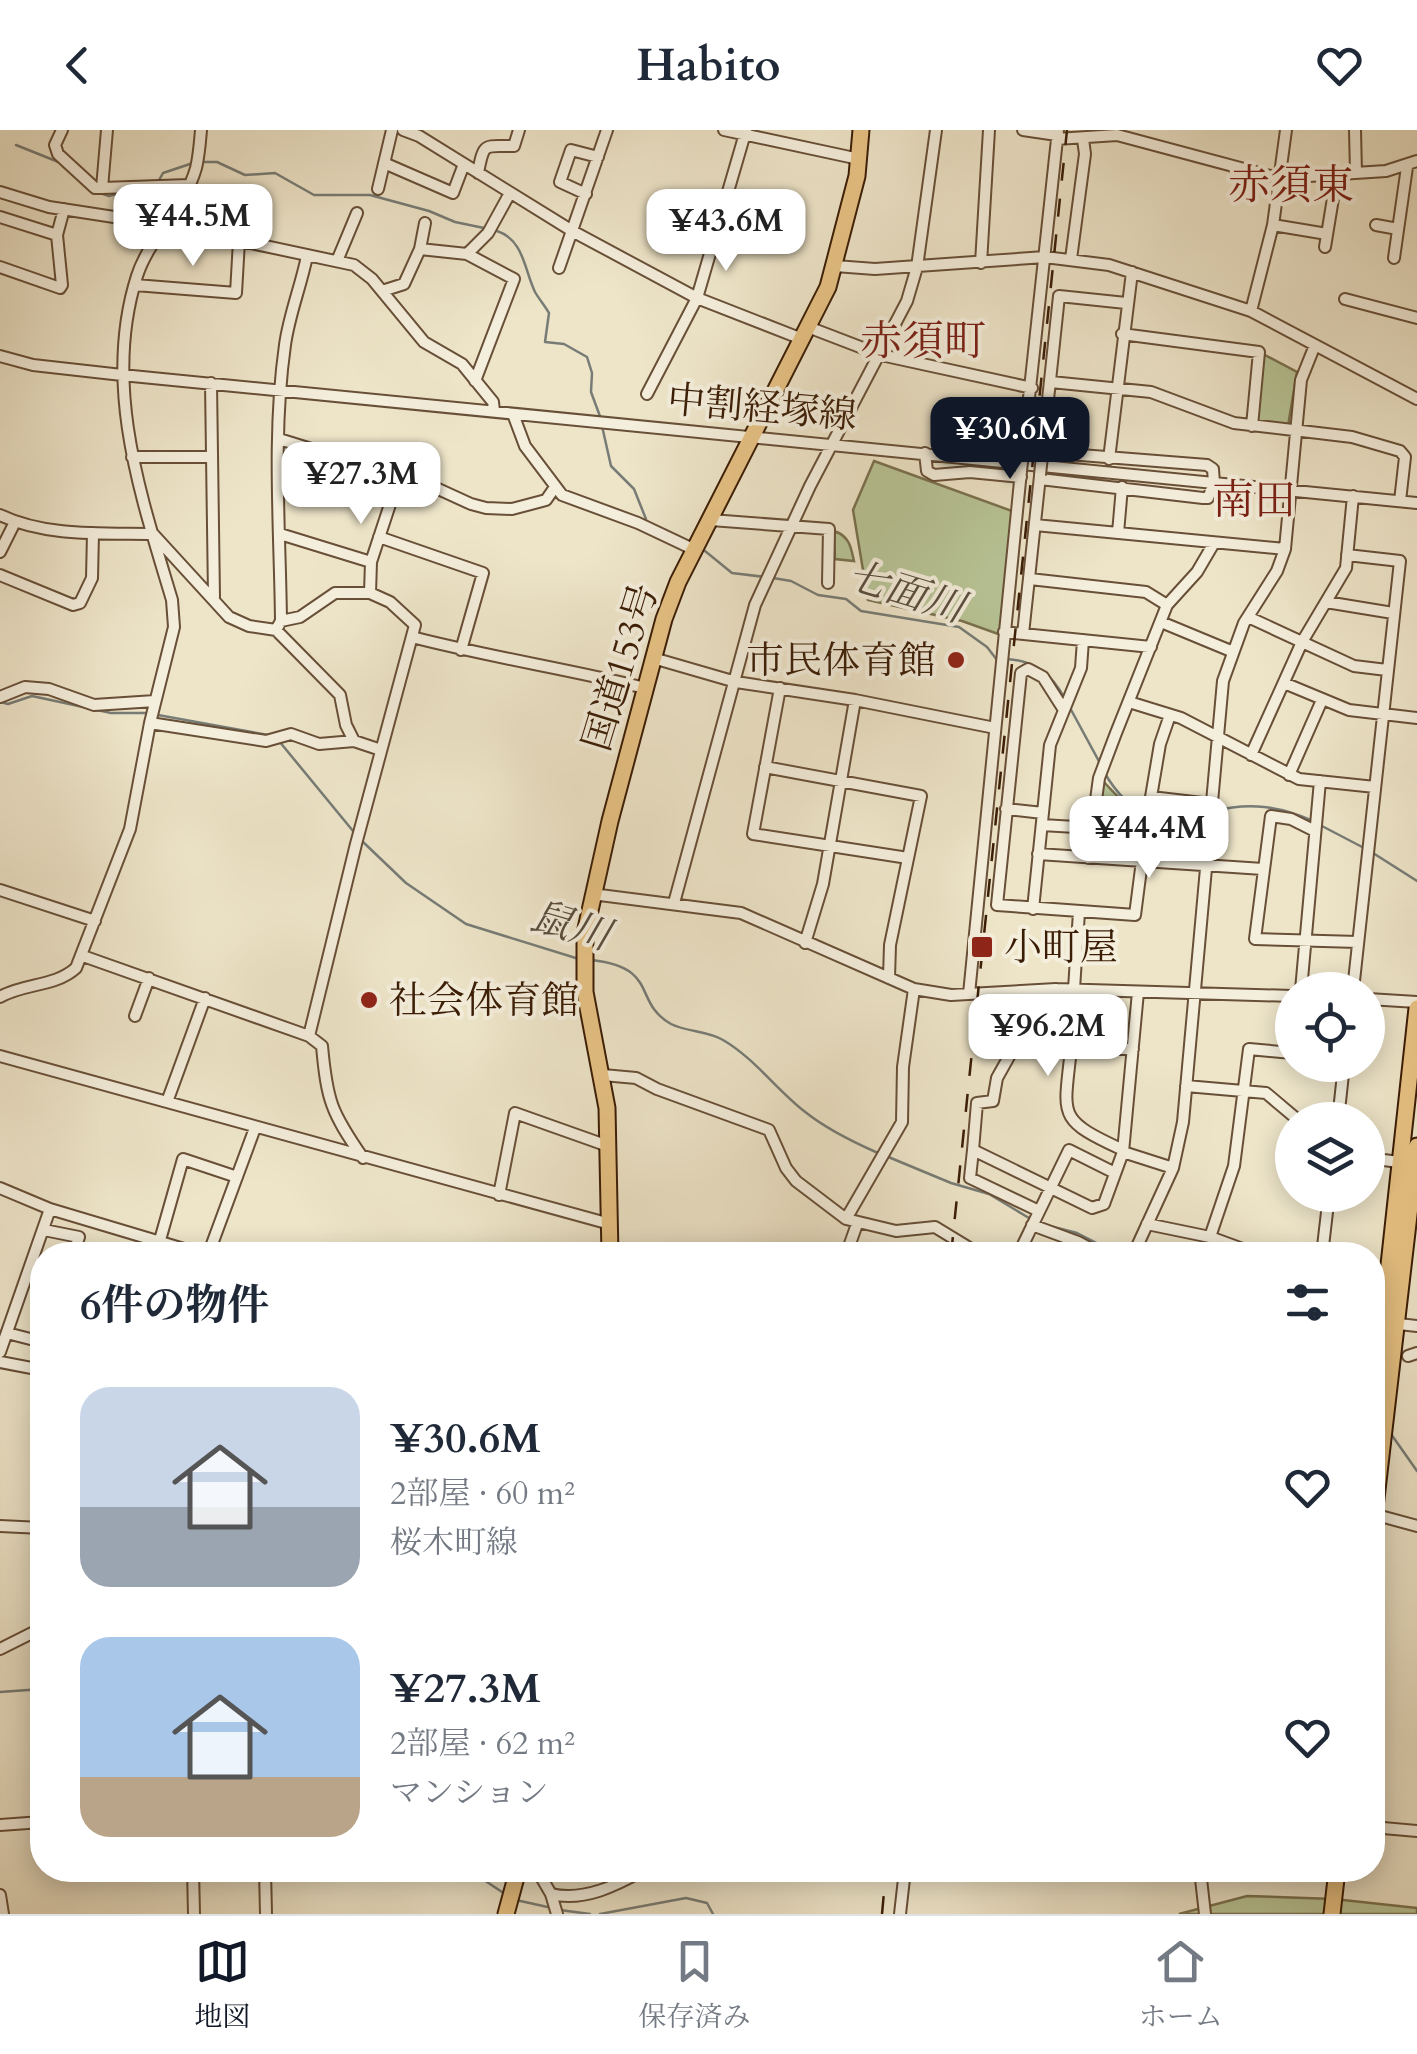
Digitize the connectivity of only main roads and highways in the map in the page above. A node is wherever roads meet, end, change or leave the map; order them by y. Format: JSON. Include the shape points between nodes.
{"nodes":[{"id":1,"x":861,"y":130,"type":"edge"},
{"id":2,"x":1417,"y":1005,"type":"edge"},
{"id":3,"x":1417,"y":1146,"type":"edge"},
{"id":4,"x":1412,"y":1224,"type":"edge"},
{"id":5,"x":610,"y":1242,"type":"edge"},
{"id":6,"x":1385,"y":1311,"type":"edge"},
{"id":7,"x":1385,"y":1318,"type":"edge"},
{"id":8,"x":515,"y":1882,"type":"edge"},
{"id":9,"x":1333,"y":1882,"type":"edge"},
{"id":10,"x":506,"y":1913,"type":"edge"},
{"id":11,"x":1329,"y":1914,"type":"edge"}],
"edges":[{"from":1,"to":5,"type":"highway","name":"国道153号","via":[[835,266],[664,619],[592,894],[583,971],[602,1075]]},
{"from":2,"to":6,"type":"highway"},
{"from":3,"to":4,"type":"highway"},
{"from":4,"to":7,"type":"highway"},
{"from":8,"to":10,"type":"highway"},
{"from":9,"to":11,"type":"highway"}]}
